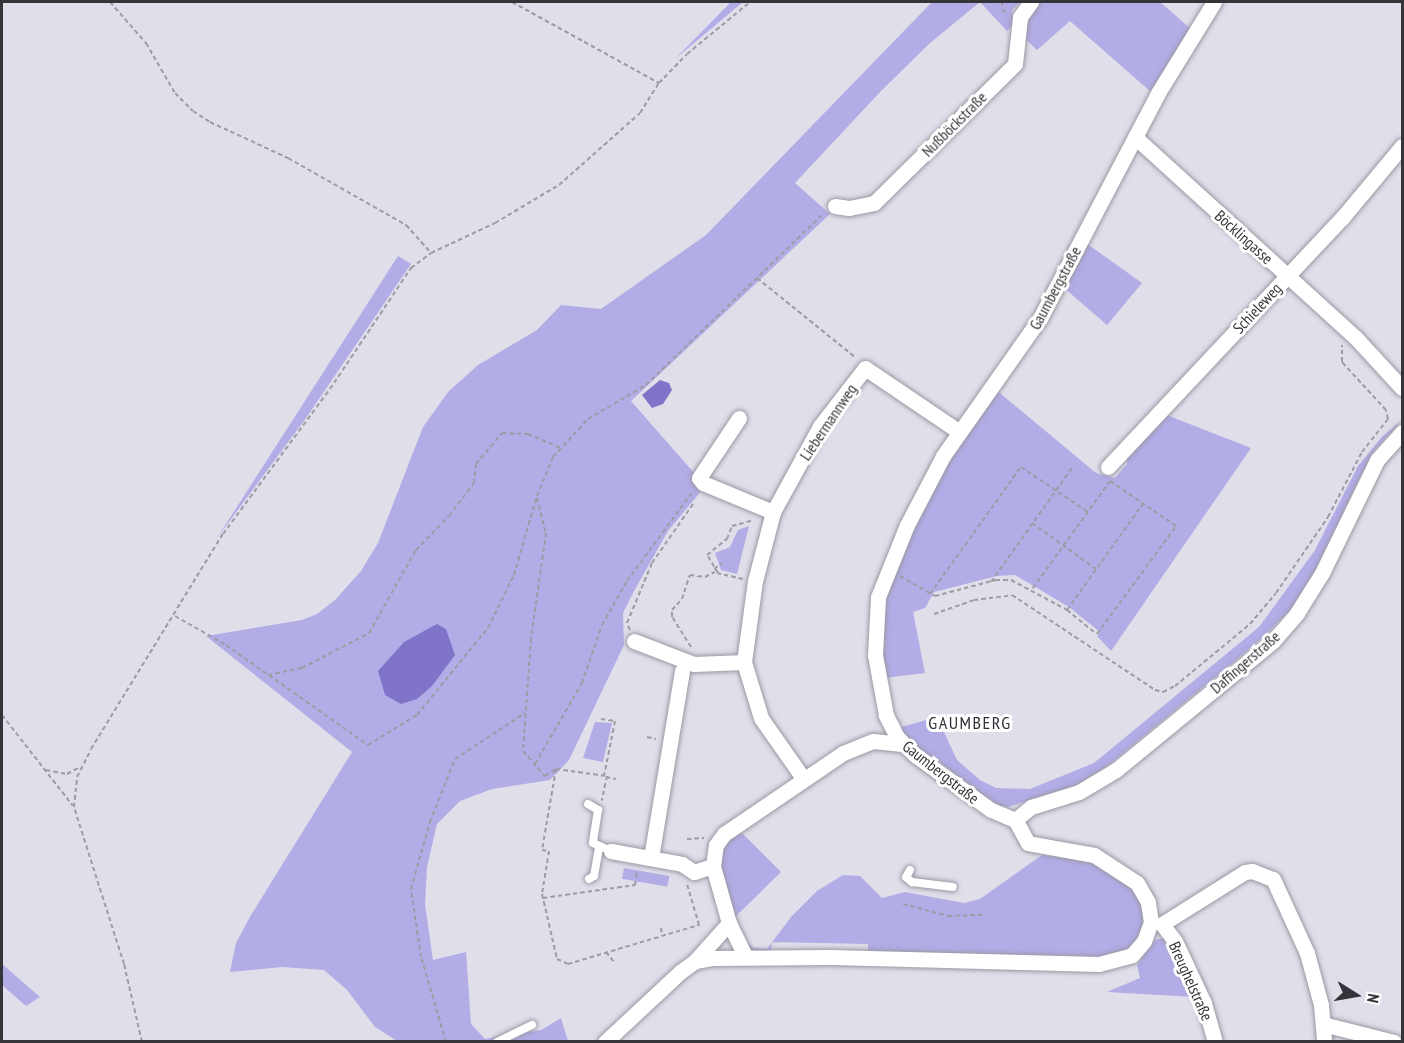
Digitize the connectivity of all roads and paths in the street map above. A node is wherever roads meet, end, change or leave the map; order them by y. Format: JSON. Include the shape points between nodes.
{"nodes":[{"id":1,"x":110,"y":2,"type":"edge"},
{"id":2,"x":512,"y":2,"type":"edge"},
{"id":3,"x":750,"y":2,"type":"edge"},
{"id":4,"x":1002,"y":2,"type":"edge"},
{"id":5,"x":1031,"y":2,"type":"edge"},
{"id":6,"x":1214,"y":2,"type":"edge"},
{"id":7,"x":1014,"y":10,"type":"dead end"},
{"id":8,"x":659,"y":83,"type":"junction"},
{"id":9,"x":1135,"y":137,"type":"junction"},
{"id":10,"x":1402,"y":146,"type":"edge"},
{"id":11,"x":835,"y":206,"type":"joint"},
{"id":12,"x":430,"y":253,"type":"junction"},
{"id":13,"x":1287,"y":276,"type":"junction"},
{"id":14,"x":757,"y":278,"type":"junction"},
{"id":15,"x":1352,"y":334,"type":"junction"},
{"id":16,"x":865,"y":368,"type":"junction"},
{"id":17,"x":1402,"y":388,"type":"edge"},
{"id":18,"x":739,"y":418,"type":"dead end"},
{"id":19,"x":958,"y":431,"type":"junction"},
{"id":20,"x":1402,"y":432,"type":"edge"},
{"id":21,"x":561,"y":448,"type":"junction"},
{"id":22,"x":1074,"y":465,"type":"dead end"},
{"id":23,"x":1108,"y":466,"type":"dead end"},
{"id":24,"x":702,"y":483,"type":"junction"},
{"id":25,"x":1054,"y":491,"type":"junction"},
{"id":26,"x":537,"y":496,"type":"junction"},
{"id":27,"x":693,"y":504,"type":"dead end"},
{"id":28,"x":1143,"y":504,"type":"junction"},
{"id":29,"x":1088,"y":512,"type":"junction"},
{"id":30,"x":771,"y":517,"type":"junction"},
{"id":31,"x":1032,"y":523,"type":"junction"},
{"id":32,"x":1063,"y":547,"type":"junction"},
{"id":33,"x":722,"y":563,"type":"dead end"},
{"id":34,"x":1095,"y":569,"type":"junction"},
{"id":35,"x":715,"y":570,"type":"junction"},
{"id":36,"x":755,"y":581,"type":"junction"},
{"id":37,"x":991,"y":582,"type":"junction"},
{"id":38,"x":915,"y":585,"type":"dead end"},
{"id":39,"x":1032,"y":589,"type":"junction"},
{"id":40,"x":930,"y":594,"type":"junction"},
{"id":41,"x":1067,"y":610,"type":"junction"},
{"id":42,"x":934,"y":614,"type":"dead end"},
{"id":43,"x":175,"y":616,"type":"junction"},
{"id":44,"x":634,"y":641,"type":"joint"},
{"id":45,"x":744,"y":662,"type":"junction"},
{"id":46,"x":688,"y":668,"type":"junction"},
{"id":47,"x":268,"y":675,"type":"junction"},
{"id":48,"x":525,"y":713,"type":"junction"},
{"id":49,"x":2,"y":715,"type":"edge"},
{"id":50,"x":886,"y":715,"type":"junction"},
{"id":51,"x":600,"y":718,"type":"dead end"},
{"id":52,"x":873,"y":741,"type":"junction"},
{"id":53,"x":902,"y":744,"type":"junction"},
{"id":54,"x":82,"y":765,"type":"junction"},
{"id":55,"x":535,"y":765,"type":"junction"},
{"id":56,"x":556,"y":769,"type":"junction"},
{"id":57,"x":46,"y":770,"type":"junction"},
{"id":58,"x":605,"y":776,"type":"junction"},
{"id":59,"x":803,"y":778,"type":"junction"},
{"id":60,"x":615,"y":779,"type":"dead end"},
{"id":61,"x":588,"y":804,"type":"dead end"},
{"id":62,"x":74,"y":807,"type":"junction"},
{"id":63,"x":598,"y":807,"type":"junction"},
{"id":64,"x":1015,"y":820,"type":"junction"},
{"id":65,"x":687,"y":839,"type":"dead end"},
{"id":66,"x":702,"y":839,"type":"dead end"},
{"id":67,"x":605,"y":850,"type":"junction"},
{"id":68,"x":645,"y":862,"type":"junction"},
{"id":69,"x":713,"y":866,"type":"junction"},
{"id":70,"x":910,"y":870,"type":"dead end"},
{"id":71,"x":684,"y":874,"type":"dead end"},
{"id":72,"x":589,"y":879,"type":"dead end"},
{"id":73,"x":953,"y":887,"type":"dead end"},
{"id":74,"x":542,"y":898,"type":"junction"},
{"id":75,"x":903,"y":904,"type":"dead end"},
{"id":76,"x":983,"y":915,"type":"dead end"},
{"id":77,"x":729,"y":923,"type":"junction"},
{"id":78,"x":1156,"y":923,"type":"junction"},
{"id":79,"x":661,"y":928,"type":"dead end"},
{"id":80,"x":663,"y":935,"type":"junction"},
{"id":81,"x":607,"y":944,"type":"dead end"},
{"id":82,"x":608,"y":951,"type":"junction"},
{"id":83,"x":745,"y":956,"type":"junction"},
{"id":84,"x":695,"y":961,"type":"junction"},
{"id":85,"x":615,"y":963,"type":"dead end"},
{"id":86,"x":532,"y":1024,"type":"dead end"},
{"id":87,"x":1323,"y":1024,"type":"junction"},
{"id":88,"x":142,"y":1041,"type":"edge"},
{"id":89,"x":446,"y":1041,"type":"edge"},
{"id":90,"x":497,"y":1041,"type":"edge"},
{"id":91,"x":606,"y":1041,"type":"edge"},
{"id":92,"x":1215,"y":1041,"type":"edge"},
{"id":93,"x":1324,"y":1041,"type":"edge"},
{"id":94,"x":1394,"y":1041,"type":"edge"}],
"edges":[{"from":1,"to":12,"type":"path","via":[[146,43],[175,93],[193,111],[288,158],[406,225]]},
{"from":2,"to":8,"type":"path"},
{"from":3,"to":8,"type":"path","via":[[687,54]]},
{"from":4,"to":7,"type":"path","via":[[1004,12]]},
{"from":5,"to":11,"type":"street","name":"Nußböckstraße","via":[[1020,16],[1016,64],[874,203],[849,208]]},
{"from":6,"to":9,"type":"street","name":"Gaumbergstraße"},
{"from":8,"to":12,"type":"path","via":[[640,112],[560,185],[495,223]]},
{"from":9,"to":13,"type":"street","name":"Böcklingasse"},
{"from":9,"to":19,"type":"street","name":"Gaumbergstraße","via":[[1040,318]]},
{"from":10,"to":13,"type":"street","name":"Schieleweg"},
{"from":11,"to":14,"type":"path"},
{"from":12,"to":43,"type":"path","via":[[411,268],[330,389],[223,534]]},
{"from":13,"to":15,"type":"street","name":"Böcklingasse"},
{"from":13,"to":23,"type":"street","name":"Schieleweg"},
{"from":14,"to":16,"type":"path"},
{"from":14,"to":21,"type":"path","via":[[646,385],[588,419]]},
{"from":15,"to":17,"type":"street","name":"Böcklingasse"},
{"from":15,"to":42,"type":"path","via":[[1339,350],[1342,362],[1386,410],[1388,419],[1362,452],[1328,517],[1276,593],[1250,624],[1175,686],[1163,692],[1155,690],[1012,595],[974,600]]},
{"from":16,"to":19,"type":"street","name":"Liebermannweg"},
{"from":16,"to":30,"type":"street","name":"Liebermannweg","via":[[820,426]]},
{"from":18,"to":24,"type":"street","via":[[700,472]]},
{"from":19,"to":50,"type":"street","name":"Gaumbergstraße","via":[[911,515],[878,597],[875,655]]},
{"from":20,"to":64,"type":"street","name":"Daffingerstraße","via":[[1377,460],[1309,595],[1273,641],[1116,770],[1079,792],[1031,807]]},
{"from":21,"to":26,"type":"path","via":[[553,457]]},
{"from":21,"to":47,"type":"path","via":[[528,434],[502,433],[476,464],[474,483],[468,492],[416,550],[369,633],[302,668]]},
{"from":22,"to":25,"type":"path"},
{"from":24,"to":30,"type":"street"},
{"from":24,"to":55,"type":"path","via":[[682,501],[627,581],[602,625],[582,683]]},
{"from":25,"to":29,"type":"path"},
{"from":25,"to":31,"type":"path"},
{"from":25,"to":40,"type":"path","via":[[1022,468]]},
{"from":26,"to":47,"type":"path","via":[[514,575],[488,628],[417,715],[368,745]]},
{"from":26,"to":48,"type":"path","via":[[546,533]]},
{"from":27,"to":44,"type":"path","via":[[652,562],[635,597],[627,623]]},
{"from":28,"to":29,"type":"path","via":[[1110,481]]},
{"from":28,"to":34,"type":"path"},
{"from":28,"to":41,"type":"path","via":[[1176,526],[1157,554],[1097,634]]},
{"from":29,"to":32,"type":"path"},
{"from":30,"to":35,"type":"path","via":[[732,526],[727,539],[707,552]]},
{"from":30,"to":36,"type":"street","name":"Liebermannweg"},
{"from":31,"to":32,"type":"path"},
{"from":31,"to":37,"type":"path"},
{"from":32,"to":34,"type":"path"},
{"from":32,"to":39,"type":"path"},
{"from":33,"to":35,"type":"path"},
{"from":34,"to":41,"type":"path"},
{"from":35,"to":36,"type":"path"},
{"from":35,"to":46,"type":"path","via":[[705,577],[690,575],[682,599],[671,614],[698,653]]},
{"from":36,"to":45,"type":"street","name":"Liebermannweg"},
{"from":37,"to":39,"type":"path","via":[[1011,580]]},
{"from":37,"to":40,"type":"path","via":[[940,596]]},
{"from":38,"to":40,"type":"path"},
{"from":39,"to":41,"type":"path"},
{"from":43,"to":47,"type":"path"},
{"from":43,"to":54,"type":"path"},
{"from":44,"to":46,"type":"street"},
{"from":45,"to":46,"type":"street"},
{"from":45,"to":59,"type":"street","name":"Liebermannweg","via":[[761,718]]},
{"from":46,"to":68,"type":"street"},
{"from":48,"to":55,"type":"path","via":[[523,752]]},
{"from":48,"to":89,"type":"path","via":[[455,759],[430,822],[411,889],[422,957]]},
{"from":49,"to":57,"type":"path"},
{"from":50,"to":52,"type":"street"},
{"from":50,"to":53,"type":"street","name":"Gaumbergstraße"},
{"from":51,"to":58,"type":"path","via":[[615,721]]},
{"from":52,"to":53,"type":"street"},
{"from":52,"to":59,"type":"street","via":[[843,753]]},
{"from":53,"to":64,"type":"street","name":"Gaumbergstraße","via":[[991,810]]},
{"from":54,"to":57,"type":"path","via":[[67,774]]},
{"from":54,"to":62,"type":"path"},
{"from":55,"to":56,"type":"path","via":[[545,776]]},
{"from":56,"to":58,"type":"path"},
{"from":56,"to":74,"type":"path","via":[[542,850],[549,851]]},
{"from":57,"to":62,"type":"path"},
{"from":58,"to":60,"type":"path"},
{"from":58,"to":63,"type":"path"},
{"from":59,"to":69,"type":"street","via":[[724,834],[716,845]]},
{"from":61,"to":63,"type":"lane"},
{"from":62,"to":88,"type":"path","via":[[124,964]]},
{"from":63,"to":67,"type":"lane","via":[[593,843]]},
{"from":64,"to":78,"type":"street","via":[[1028,843],[1083,851],[1127,875],[1149,902]]},
{"from":65,"to":66,"type":"path"},
{"from":67,"to":68,"type":"street"},
{"from":67,"to":72,"type":"lane"},
{"from":68,"to":69,"type":"street","via":[[688,865],[694,872]]},
{"from":68,"to":74,"type":"path","via":[[633,866],[632,870],[638,871],[635,885]]},
{"from":69,"to":77,"type":"street"},
{"from":70,"to":73,"type":"lane","via":[[906,877],[912,882]]},
{"from":71,"to":80,"type":"path","via":[[699,925]]},
{"from":74,"to":82,"type":"path","via":[[557,959],[568,964]]},
{"from":75,"to":76,"type":"path","via":[[948,916]]},
{"from":77,"to":83,"type":"street"},
{"from":77,"to":84,"type":"street"},
{"from":78,"to":83,"type":"street","via":[[1139,948],[1113,963]]},
{"from":78,"to":87,"type":"street","via":[[1245,872],[1269,876],[1284,896],[1307,953]]},
{"from":78,"to":92,"type":"street","name":"Breughelstraße","via":[[1175,941],[1204,1003]]},
{"from":79,"to":80,"type":"path"},
{"from":80,"to":82,"type":"path"},
{"from":81,"to":82,"type":"path"},
{"from":82,"to":85,"type":"path"},
{"from":83,"to":84,"type":"street"},
{"from":84,"to":91,"type":"street"},
{"from":86,"to":90,"type":"lane"},
{"from":87,"to":93,"type":"street"},
{"from":87,"to":94,"type":"street"}]}
